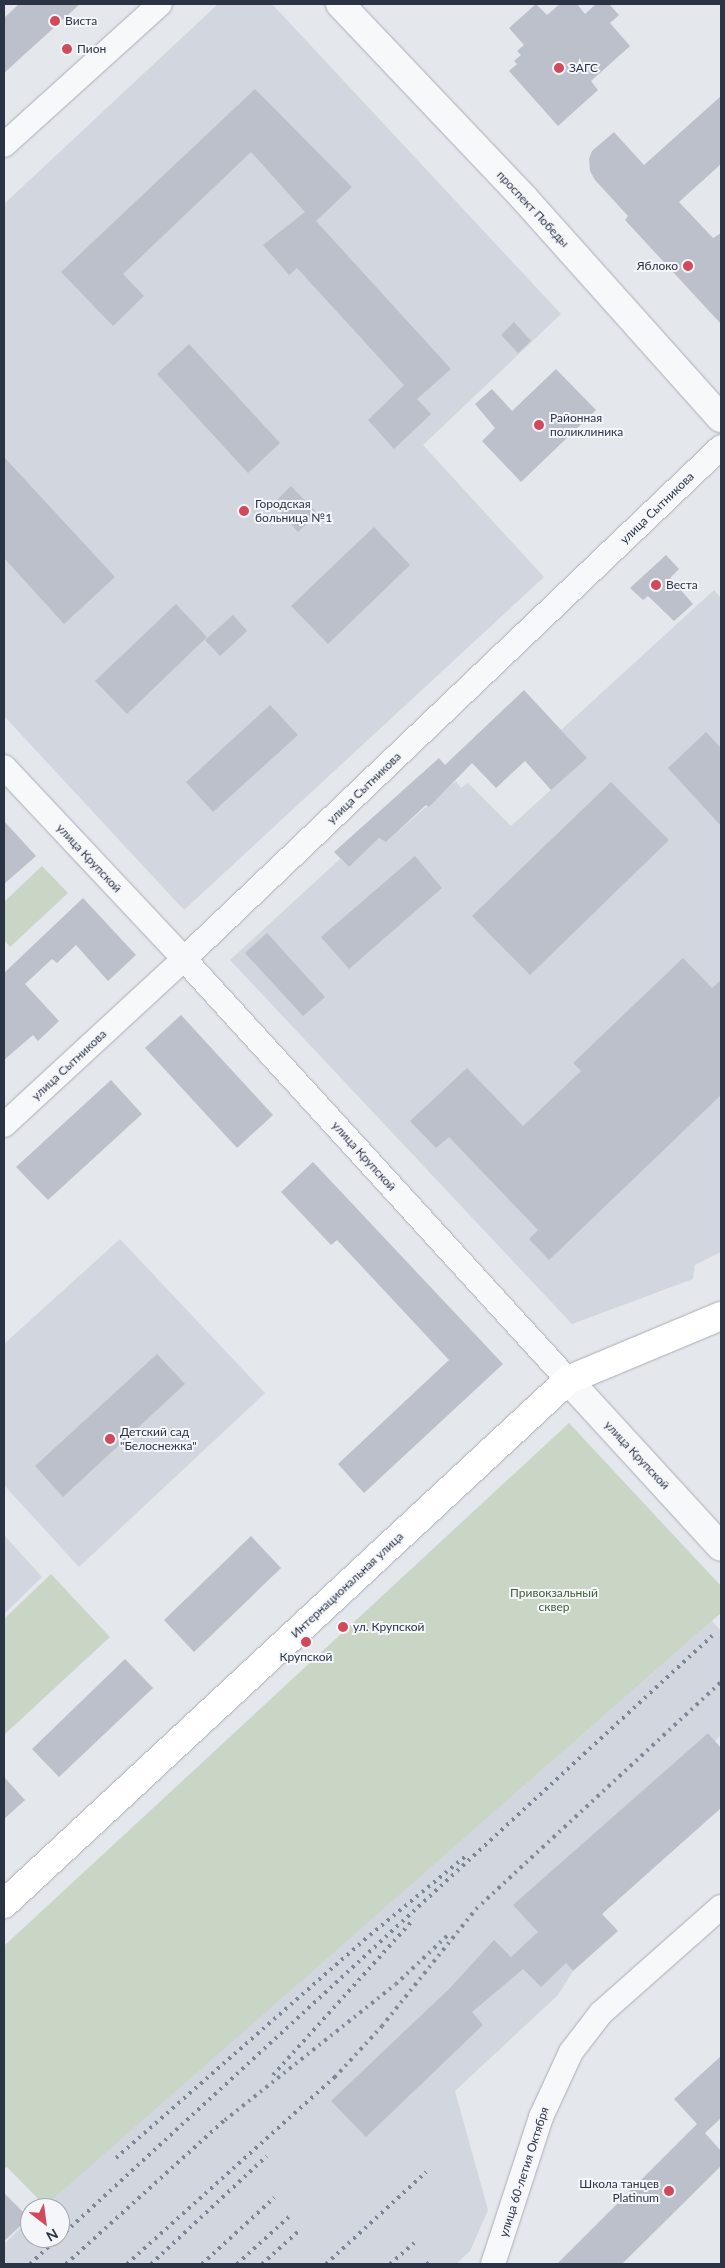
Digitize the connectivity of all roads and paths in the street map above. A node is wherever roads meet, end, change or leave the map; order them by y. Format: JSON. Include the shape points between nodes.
{"nodes":[{"id":1,"x":160,"y":4,"type":"edge"},
{"id":2,"x":340,"y":4,"type":"edge"},
{"id":3,"x":4,"y":145,"type":"edge"},
{"id":4,"x":721,"y":418,"type":"edge"},
{"id":5,"x":721,"y":447,"type":"edge"},
{"id":6,"x":4,"y":767,"type":"edge"},
{"id":7,"x":184,"y":959,"type":"junction"},
{"id":8,"x":4,"y":1125,"type":"edge"},
{"id":9,"x":721,"y":1316,"type":"edge"},
{"id":10,"x":568,"y":1380,"type":"junction"},
{"id":11,"x":721,"y":1547,"type":"edge"},
{"id":12,"x":4,"y":1904,"type":"edge"},
{"id":13,"x":721,"y":1907,"type":"edge"},
{"id":14,"x":493,"y":2264,"type":"edge"}],
"edges":[{"from":1,"to":3,"type":"street"},
{"from":2,"to":4,"type":"street","name":"проспект Победы","via":[[524,198]]},
{"from":5,"to":7,"type":"street","name":"улица Сытникова"},
{"from":6,"to":7,"type":"street","name":"улица Крупской"},
{"from":7,"to":8,"type":"street","name":"улица Сытникова"},
{"from":7,"to":10,"type":"street","name":"улица Крупской"},
{"from":9,"to":10,"type":"main road","name":"Интернациональная улица"},
{"from":10,"to":11,"type":"street","name":"улица Крупской"},
{"from":10,"to":12,"type":"main road","name":"Интернациональная улица"},
{"from":13,"to":14,"type":"street","name":"улица 60-летия Октября","via":[[602,2013],[571,2052],[541,2117]]}]}
